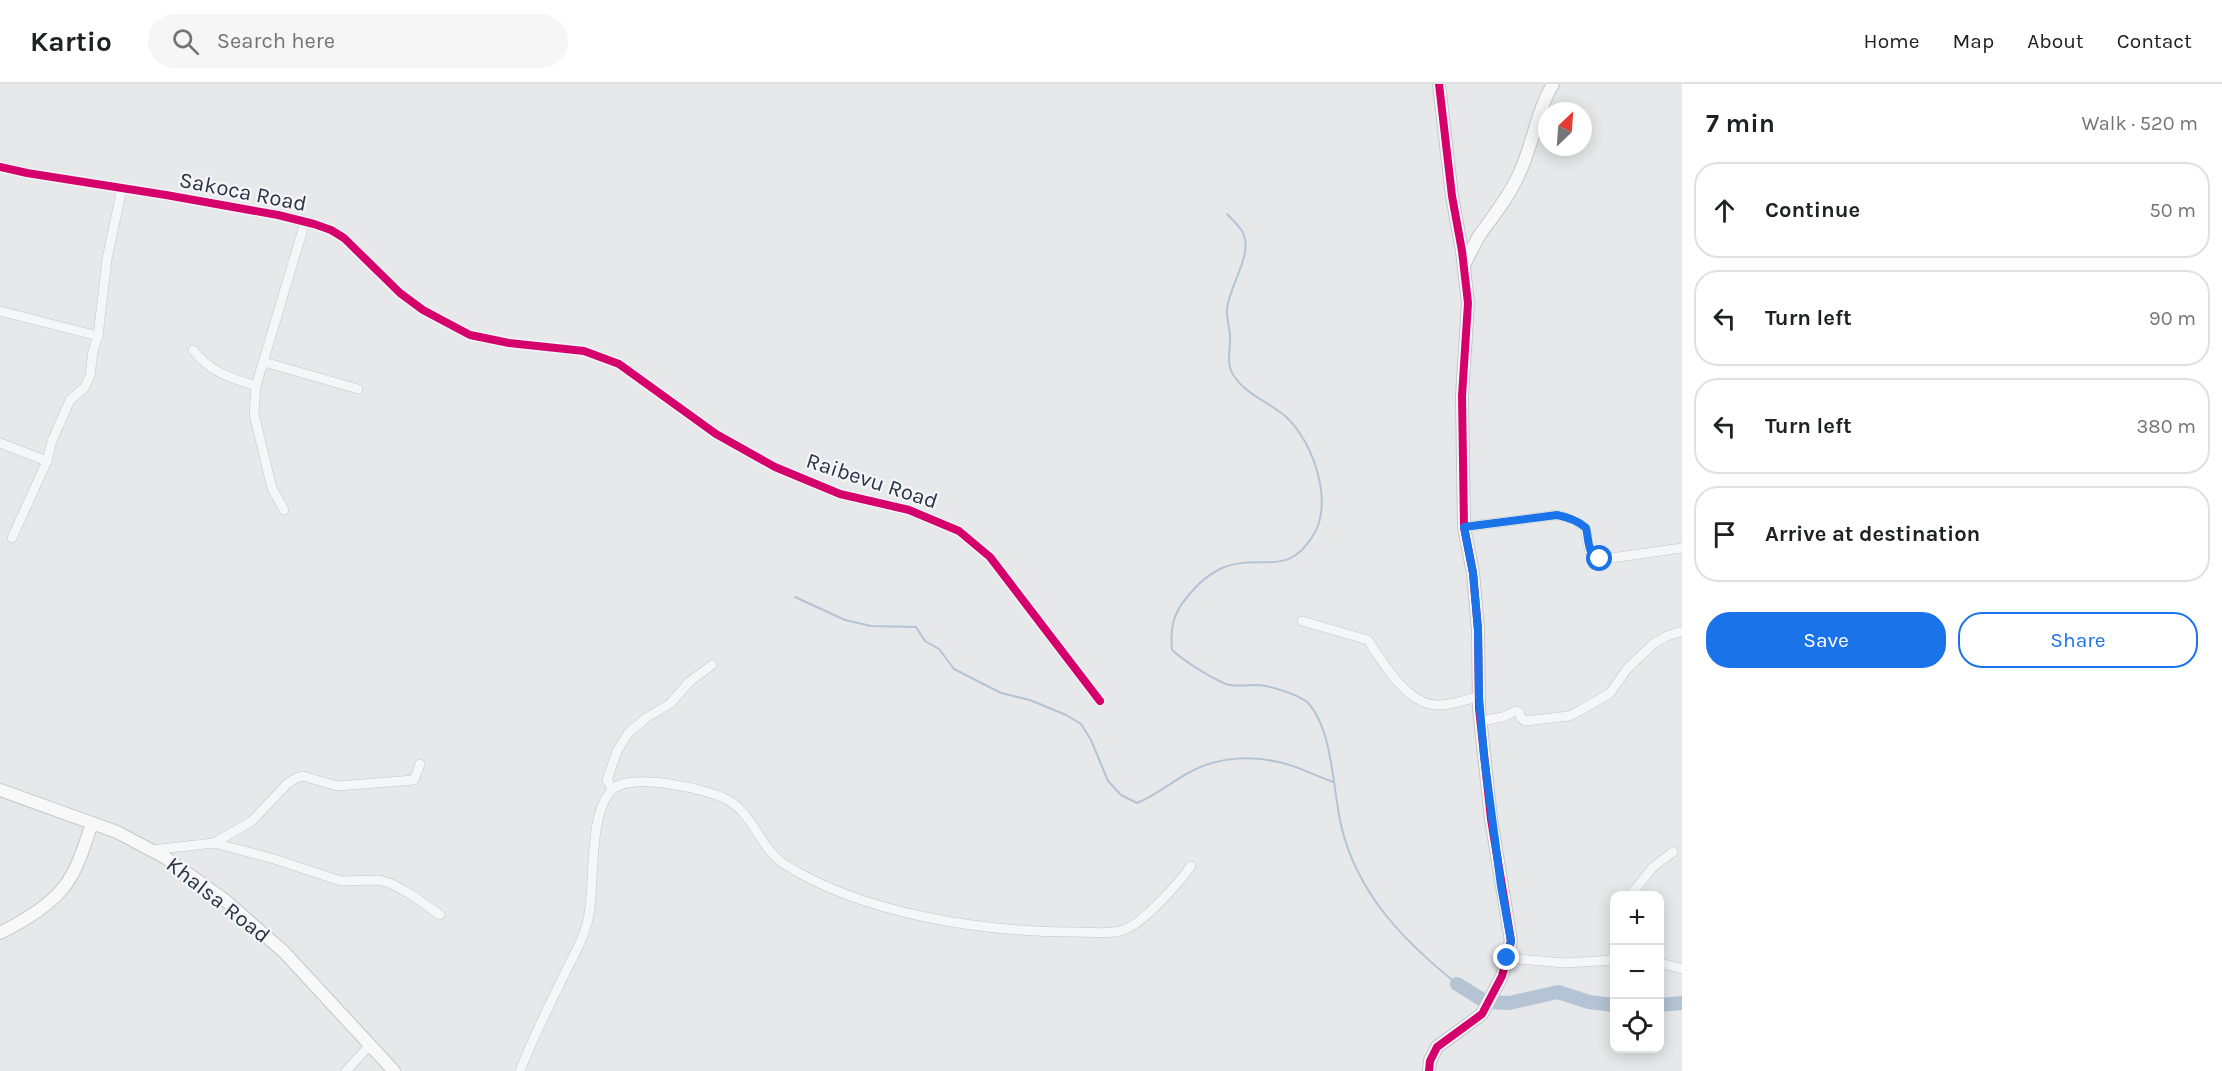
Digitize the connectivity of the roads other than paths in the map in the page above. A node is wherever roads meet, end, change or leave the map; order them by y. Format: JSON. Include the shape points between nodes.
{"nodes":[{"id":1,"x":1439,"y":84,"type":"edge"},
{"id":2,"x":1553,"y":84,"type":"edge"},
{"id":3,"x":0,"y":167,"type":"edge"},
{"id":4,"x":122,"y":188,"type":"junction"},
{"id":5,"x":305,"y":222,"type":"junction"},
{"id":6,"x":1463,"y":266,"type":"junction"},
{"id":7,"x":0,"y":311,"type":"edge"},
{"id":8,"x":98,"y":336,"type":"junction"},
{"id":9,"x":193,"y":350,"type":"dead end"},
{"id":10,"x":264,"y":362,"type":"junction"},
{"id":11,"x":619,"y":364,"type":"joint"},
{"id":12,"x":256,"y":386,"type":"junction"},
{"id":13,"x":358,"y":388,"type":"dead end"},
{"id":14,"x":0,"y":443,"type":"edge"},
{"id":15,"x":47,"y":461,"type":"junction"},
{"id":16,"x":284,"y":510,"type":"dead end"},
{"id":17,"x":1464,"y":527,"type":"junction"},
{"id":18,"x":12,"y":538,"type":"dead end"},
{"id":19,"x":1682,"y":548,"type":"edge"},
{"id":20,"x":1302,"y":621,"type":"dead end"},
{"id":21,"x":1682,"y":632,"type":"edge"},
{"id":22,"x":712,"y":665,"type":"dead end"},
{"id":23,"x":1479,"y":697,"type":"junction"},
{"id":24,"x":1100,"y":701,"type":"dead end"},
{"id":25,"x":1481,"y":721,"type":"junction"},
{"id":26,"x":420,"y":764,"type":"dead end"},
{"id":27,"x":612,"y":789,"type":"junction"},
{"id":28,"x":0,"y":790,"type":"edge"},
{"id":29,"x":92,"y":823,"type":"junction"},
{"id":30,"x":214,"y":843,"type":"junction"},
{"id":31,"x":152,"y":850,"type":"junction"},
{"id":32,"x":1673,"y":852,"type":"dead end"},
{"id":33,"x":1191,"y":866,"type":"dead end"},
{"id":34,"x":1634,"y":891,"type":"edge"},
{"id":35,"x":440,"y":915,"type":"dead end"},
{"id":36,"x":0,"y":933,"type":"edge"},
{"id":37,"x":1507,"y":958,"type":"junction"},
{"id":38,"x":1610,"y":960,"type":"edge"},
{"id":39,"x":1664,"y":964,"type":"edge"},
{"id":40,"x":1682,"y":969,"type":"edge"},
{"id":41,"x":370,"y":1045,"type":"junction"},
{"id":42,"x":346,"y":1071,"type":"edge"},
{"id":43,"x":394,"y":1071,"type":"edge"},
{"id":44,"x":520,"y":1071,"type":"edge"},
{"id":45,"x":1429,"y":1071,"type":"edge"}],
"edges":[{"from":1,"to":6,"type":"street"},
{"from":2,"to":6,"type":"street","via":[[1544,98],[1534,138],[1518,175]]},
{"from":3,"to":4,"type":"street","name":"Sakoca Road"},
{"from":4,"to":5,"type":"street","name":"Sakoca Road"},
{"from":4,"to":8,"type":"street","via":[[107,259]]},
{"from":5,"to":10,"type":"street"},
{"from":5,"to":11,"type":"street","name":"Sakoca Road","via":[[344,238],[408,299],[470,335],[509,344],[584,351]]},
{"from":6,"to":17,"type":"street","via":[[1468,303],[1462,396]]},
{"from":7,"to":8,"type":"street"},
{"from":8,"to":15,"type":"street","via":[[90,376],[84,388],[69,400]]},
{"from":9,"to":12,"type":"street","via":[[215,372]]},
{"from":10,"to":12,"type":"street"},
{"from":10,"to":13,"type":"street"},
{"from":11,"to":24,"type":"street","name":"Raibevu Road","via":[[716,434],[775,466],[840,494],[909,510],[959,531],[990,557]]},
{"from":12,"to":16,"type":"street","via":[[254,414],[272,488]]},
{"from":14,"to":15,"type":"street"},
{"from":15,"to":18,"type":"street"},
{"from":17,"to":19,"type":"street","via":[[1557,515],[1574,519],[1586,528],[1590,553],[1595,558]]},
{"from":17,"to":23,"type":"street","via":[[1478,630]]},
{"from":20,"to":23,"type":"street","via":[[1368,640],[1388,671],[1415,698],[1437,705]]},
{"from":21,"to":25,"type":"street","via":[[1653,644],[1627,669],[1610,693],[1569,716],[1525,721],[1516,711]]},
{"from":22,"to":27,"type":"street","via":[[689,682],[675,699],[629,732],[609,773],[607,780]]},
{"from":23,"to":25,"type":"street"},
{"from":25,"to":37,"type":"street","via":[[1491,819],[1510,934]]},
{"from":26,"to":30,"type":"street","via":[[410,781],[337,786],[303,776],[296,778],[252,821]]},
{"from":27,"to":33,"type":"street","via":[[638,781],[719,796],[746,815],[765,846],[782,862],[825,886],[916,915],[1008,929],[1127,929],[1178,885]]},
{"from":27,"to":44,"type":"street","via":[[596,835],[585,930]]},
{"from":28,"to":29,"type":"street","name":"Khalsa Road"},
{"from":29,"to":31,"type":"street","name":"Khalsa Road"},
{"from":29,"to":36,"type":"street","via":[[64,887],[28,918]]},
{"from":30,"to":31,"type":"street"},
{"from":30,"to":35,"type":"street","via":[[341,881],[379,880],[392,884]]},
{"from":31,"to":41,"type":"street","name":"Khalsa Road","via":[[226,902],[284,952]]},
{"from":32,"to":34,"type":"street","via":[[1653,867]]},
{"from":37,"to":38,"type":"street","via":[[1565,963]]},
{"from":37,"to":45,"type":"street","via":[[1482,1014],[1437,1047]]},
{"from":39,"to":40,"type":"street"},
{"from":41,"to":42,"type":"street"},
{"from":41,"to":43,"type":"street","name":"Khalsa Road"}]}
